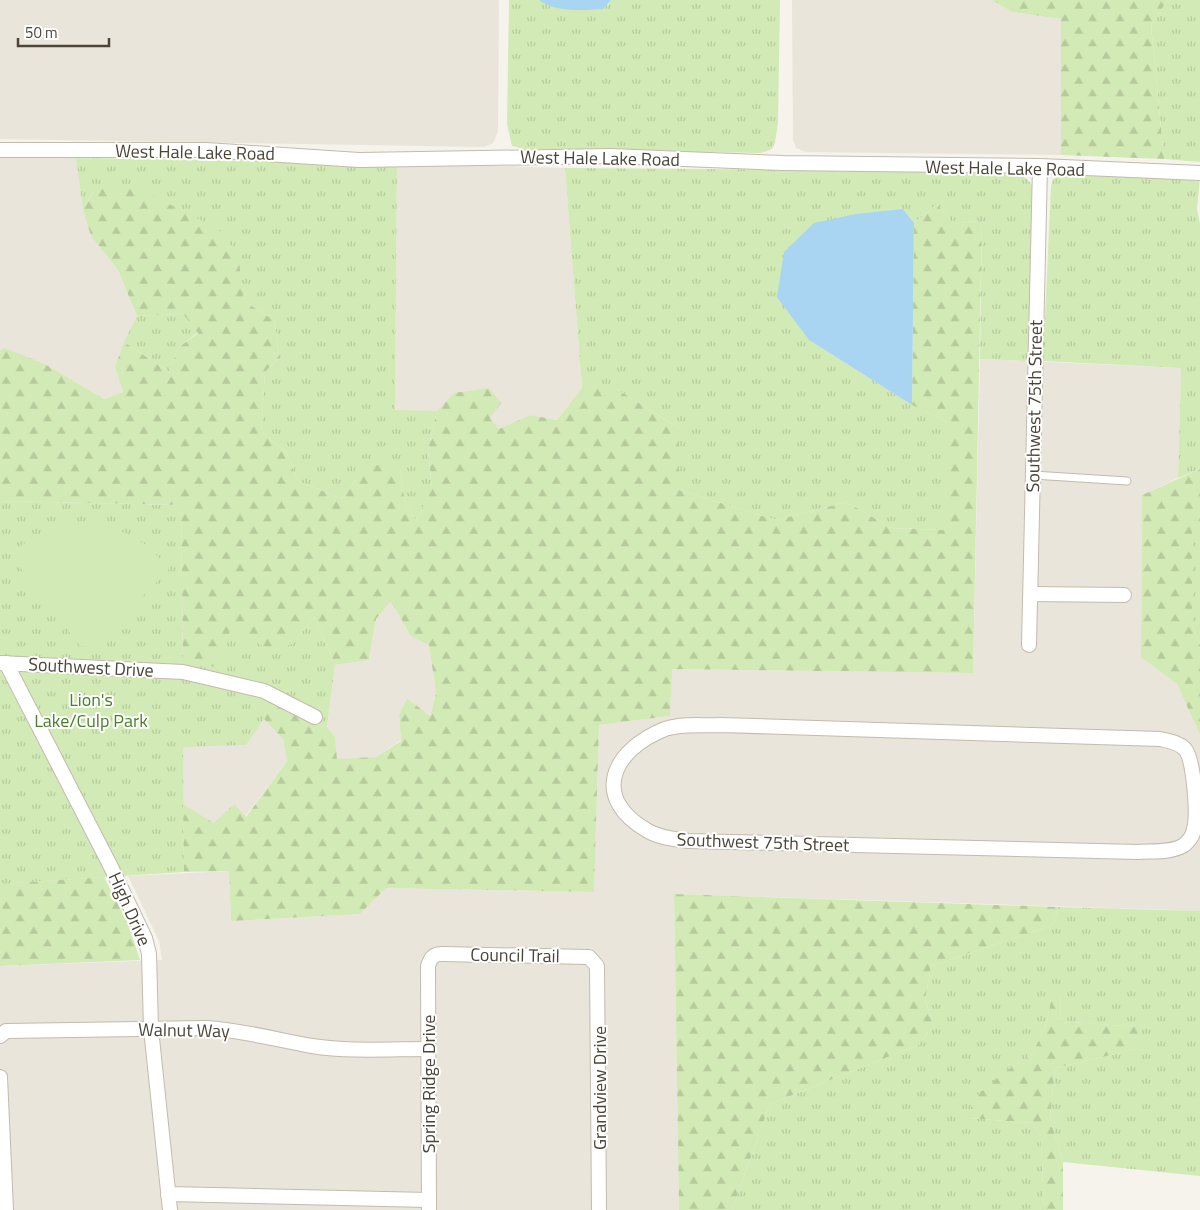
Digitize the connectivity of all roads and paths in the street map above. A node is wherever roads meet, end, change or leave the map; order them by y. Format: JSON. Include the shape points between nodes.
{"nodes":[{"id":1,"x":0,"y":150,"type":"edge"},
{"id":2,"x":1040,"y":166,"type":"junction"},
{"id":3,"x":1200,"y":173,"type":"edge"},
{"id":4,"x":1033,"y":475,"type":"junction"},
{"id":5,"x":1127,"y":481,"type":"dead end"},
{"id":6,"x":1031,"y":594,"type":"junction"},
{"id":7,"x":1124,"y":595,"type":"dead end"},
{"id":8,"x":1029,"y":645,"type":"dead end"},
{"id":9,"x":3,"y":663,"type":"edge"},
{"id":10,"x":316,"y":717,"type":"dead end"},
{"id":11,"x":1197,"y":799,"type":"edge"},
{"id":12,"x":430,"y":958,"type":"joint"},
{"id":13,"x":597,"y":966,"type":"joint"},
{"id":14,"x":151,"y":1029,"type":"junction"},
{"id":15,"x":0,"y":1036,"type":"edge"},
{"id":16,"x":428,"y":1049,"type":"junction"},
{"id":17,"x":0,"y":1077,"type":"edge"},
{"id":18,"x":168,"y":1194,"type":"junction"},
{"id":19,"x":429,"y":1205,"type":"edge"},
{"id":20,"x":6,"y":1210,"type":"edge"},
{"id":21,"x":170,"y":1210,"type":"edge"},
{"id":22,"x":599,"y":1210,"type":"edge"}],
"edges":[{"from":1,"to":2,"type":"street","name":"West Hale Lake Road","via":[[206,150],[359,160],[611,156],[802,164]]},
{"from":2,"to":3,"type":"street","name":"West Hale Lake Road"},
{"from":2,"to":4,"type":"street","name":"Southwest 75th Street"},
{"from":4,"to":5,"type":"lane"},
{"from":4,"to":6,"type":"street","name":"Southwest 75th Street"},
{"from":6,"to":7,"type":"street"},
{"from":6,"to":8,"type":"street","name":"Southwest 75th Street"},
{"from":9,"to":10,"type":"street","name":"Southwest Drive","via":[[182,672],[264,691]]},
{"from":9,"to":14,"type":"street","name":"High Drive","via":[[110,866],[144,938],[149,954]]},
{"from":11,"to":11,"type":"street","name":"Southwest 75th Street","via":[[1191,761],[1185,750],[1174,742],[1160,739],[721,725],[673,727],[639,742],[624,755],[615,772],[613,788],[619,806],[648,831],[688,841],[1138,852],[1171,849],[1187,842],[1195,828]]},
{"from":12,"to":13,"type":"street","name":"Council Trail","via":[[443,954],[589,957]]},
{"from":12,"to":16,"type":"street","name":"Spring Ridge Drive"},
{"from":13,"to":22,"type":"street","name":"Grandview Drive"},
{"from":14,"to":15,"type":"street","name":"Walnut Way","via":[[6,1031]]},
{"from":14,"to":16,"type":"street","name":"Walnut Way","via":[[233,1030],[341,1050]]},
{"from":14,"to":18,"type":"street","name":"High Drive"},
{"from":16,"to":19,"type":"street","name":"Spring Ridge Drive"},
{"from":17,"to":20,"type":"street"},
{"from":18,"to":19,"type":"street"},
{"from":18,"to":21,"type":"street","name":"High Drive"}]}
